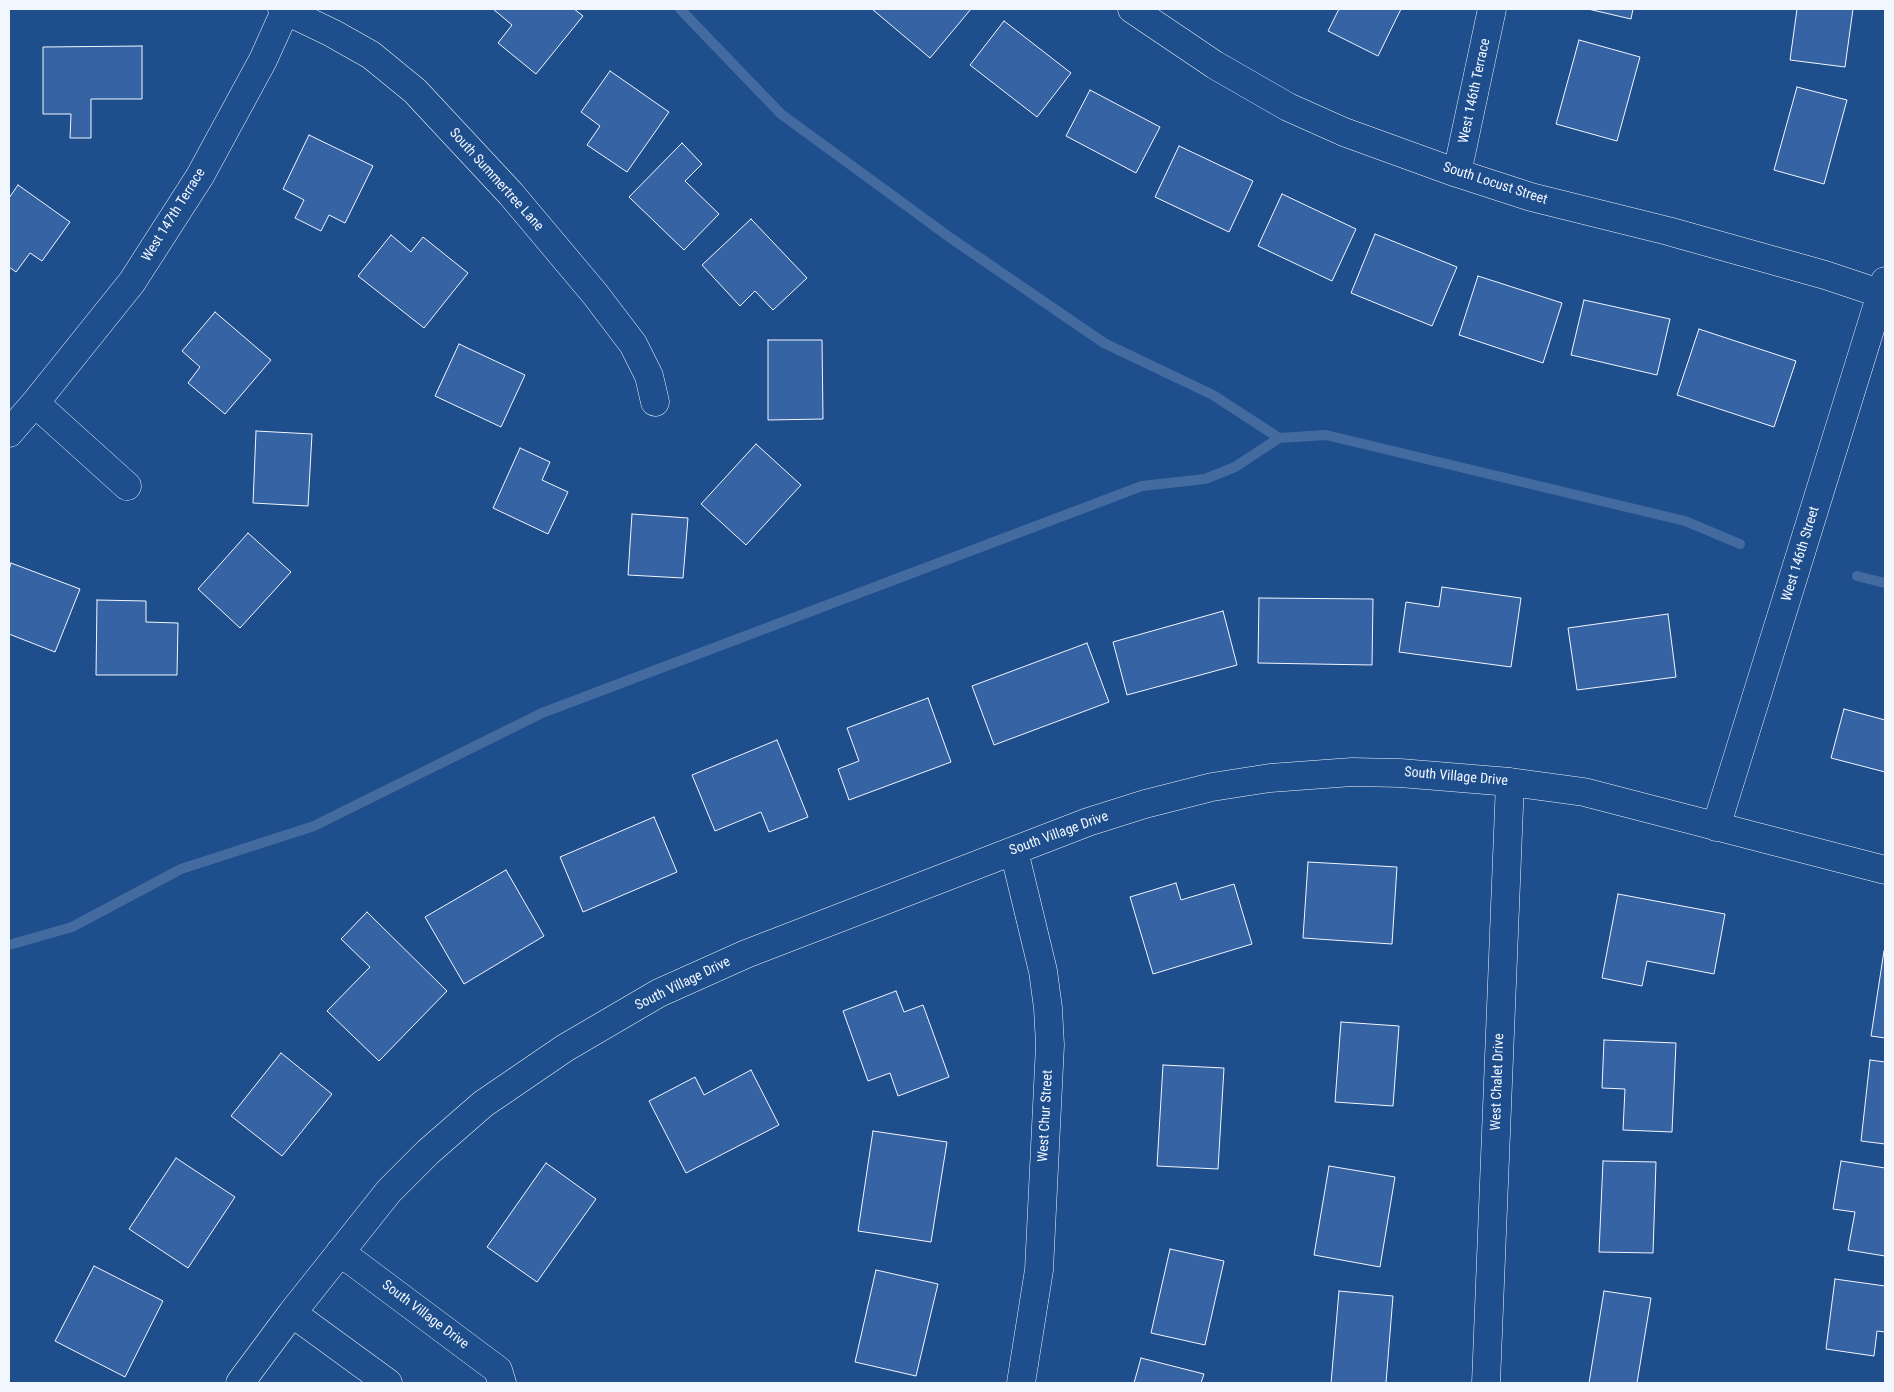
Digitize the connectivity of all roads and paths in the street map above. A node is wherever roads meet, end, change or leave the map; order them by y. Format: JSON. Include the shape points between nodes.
{"nodes":[{"id":1,"x":285,"y":9,"type":"edge"},
{"id":2,"x":1132,"y":9,"type":"edge"},
{"id":3,"x":1492,"y":9,"type":"edge"},
{"id":4,"x":1457,"y":173,"type":"junction"},
{"id":5,"x":1884,"y":290,"type":"edge"},
{"id":6,"x":655,"y":402,"type":"dead end"},
{"id":7,"x":35,"y":403,"type":"junction"},
{"id":8,"x":9,"y":433,"type":"edge"},
{"id":9,"x":127,"y":486,"type":"dead end"},
{"id":10,"x":1510,"y":782,"type":"junction"},
{"id":11,"x":1716,"y":827,"type":"junction"},
{"id":12,"x":1014,"y":851,"type":"junction"},
{"id":13,"x":1885,"y":870,"type":"edge"},
{"id":14,"x":340,"y":1252,"type":"junction"},
{"id":15,"x":292,"y":1313,"type":"junction"},
{"id":16,"x":240,"y":1383,"type":"edge"},
{"id":17,"x":388,"y":1383,"type":"edge"},
{"id":18,"x":502,"y":1383,"type":"edge"},
{"id":19,"x":1021,"y":1383,"type":"edge"},
{"id":20,"x":1486,"y":1383,"type":"edge"}],
"edges":[{"from":1,"to":6,"type":"street","name":"South Summertree Lane","via":[[371,55],[415,91],[510,194],[595,294],[633,344],[649,376]]},
{"from":1,"to":7,"type":"street","name":"West 147th Terrace","via":[[263,60],[200,176],[132,282]]},
{"from":2,"to":4,"type":"street","name":"South Locust Street","via":[[1215,65],[1288,106],[1344,132]]},
{"from":3,"to":4,"type":"street","name":"West 146th Terrace"},
{"from":4,"to":5,"type":"street","name":"South Locust Street","via":[[1531,197]]},
{"from":5,"to":11,"type":"street","name":"West 146th Street"},
{"from":7,"to":8,"type":"street","name":"West 147th Terrace"},
{"from":7,"to":9,"type":"street"},
{"from":10,"to":11,"type":"street","name":"South Village Drive","via":[[1584,792]]},
{"from":10,"to":12,"type":"street","name":"South Village Drive","via":[[1400,772],[1270,778],[1212,787],[1145,804]]},
{"from":10,"to":20,"type":"street","name":"West Chalet Drive"},
{"from":11,"to":13,"type":"street","name":"South Village Drive"},
{"from":12,"to":14,"type":"street","name":"South Village Drive","via":[[746,954],[659,993],[565,1048],[483,1104],[428,1152],[389,1191]]},
{"from":12,"to":19,"type":"street","name":"West Chur Street","via":[[1043,971],[1050,1045],[1039,1270]]},
{"from":14,"to":15,"type":"street","name":"South Village Drive"},
{"from":14,"to":18,"type":"street","name":"South Village Drive","via":[[498,1370]]},
{"from":15,"to":16,"type":"street","name":"South Village Drive"},
{"from":15,"to":17,"type":"street"}]}
